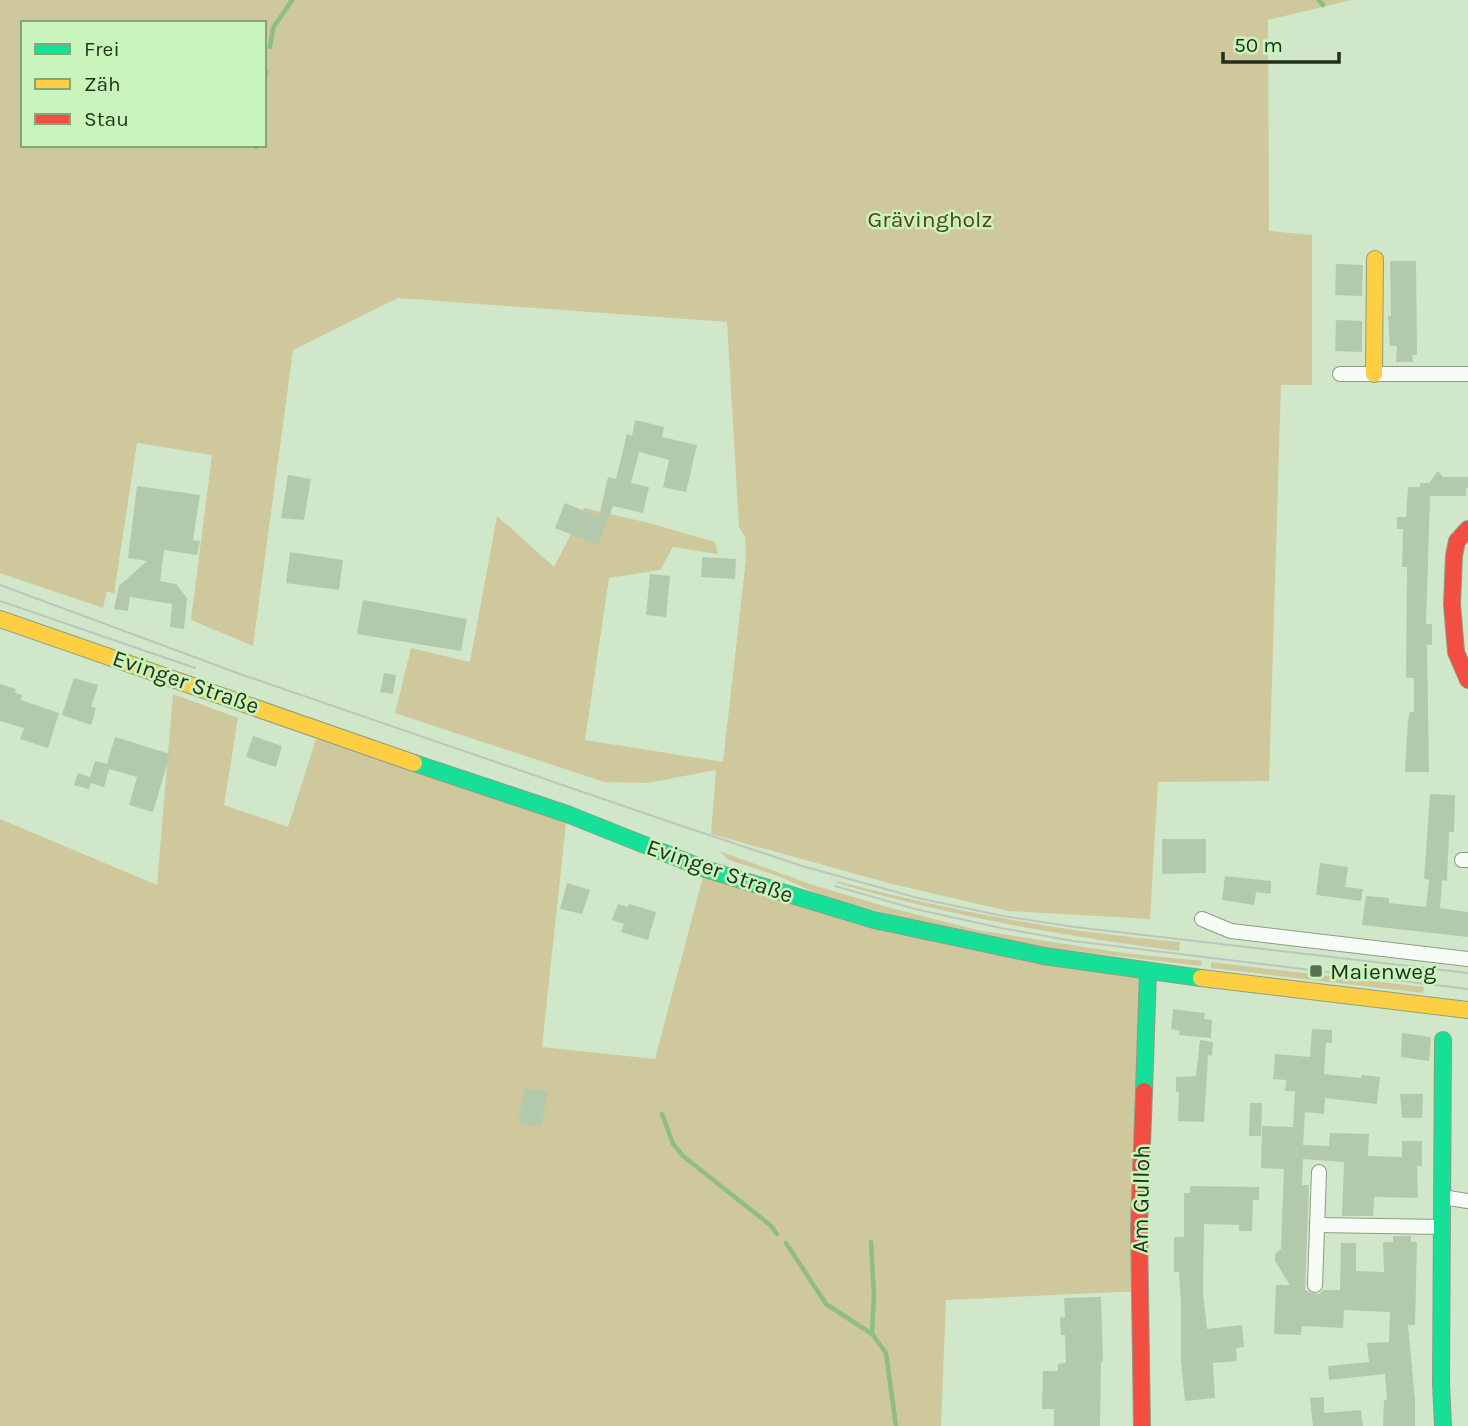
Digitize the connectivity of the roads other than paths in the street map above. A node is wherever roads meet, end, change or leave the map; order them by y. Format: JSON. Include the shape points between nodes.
{"nodes":[{"id":1,"x":1375,"y":259,"type":"dead end"},
{"id":2,"x":1468,"y":373,"type":"edge"},
{"id":3,"x":1340,"y":374,"type":"dead end"},
{"id":4,"x":1374,"y":374,"type":"junction"},
{"id":5,"x":1468,"y":529,"type":"edge"},
{"id":6,"x":0,"y":619,"type":"edge"},
{"id":7,"x":1468,"y":680,"type":"edge"},
{"id":8,"x":1202,"y":919,"type":"dead end"},
{"id":9,"x":1468,"y":960,"type":"edge"},
{"id":10,"x":1148,"y":972,"type":"junction"},
{"id":11,"x":1468,"y":1010,"type":"edge"},
{"id":12,"x":1443,"y":1040,"type":"dead end"},
{"id":13,"x":1319,"y":1172,"type":"dead end"},
{"id":14,"x":1443,"y":1196,"type":"junction"},
{"id":15,"x":1468,"y":1201,"type":"edge"},
{"id":16,"x":1317,"y":1225,"type":"junction"},
{"id":17,"x":1443,"y":1227,"type":"junction"},
{"id":18,"x":1315,"y":1285,"type":"dead end"},
{"id":19,"x":1142,"y":1426,"type":"edge"},
{"id":20,"x":1443,"y":1426,"type":"edge"}],
"edges":[{"from":1,"to":4,"type":"main road"},
{"from":2,"to":4,"type":"street"},
{"from":3,"to":4,"type":"street"},
{"from":5,"to":7,"type":"main road","via":[[1454,556],[1453,595],[1453,647]]},
{"from":6,"to":10,"type":"main road","name":"Evinger Straße","via":[[567,814],[705,869],[800,900],[963,940]]},
{"from":8,"to":9,"type":"street","via":[[1230,932]]},
{"from":10,"to":11,"type":"main road","name":"Evinger Straße"},
{"from":10,"to":19,"type":"main road","name":"Am Gulloh","via":[[1139,1226]]},
{"from":12,"to":14,"type":"main road"},
{"from":13,"to":16,"type":"street"},
{"from":14,"to":15,"type":"street"},
{"from":14,"to":17,"type":"main road"},
{"from":16,"to":17,"type":"street"},
{"from":16,"to":18,"type":"street"},
{"from":17,"to":20,"type":"main road"}]}
